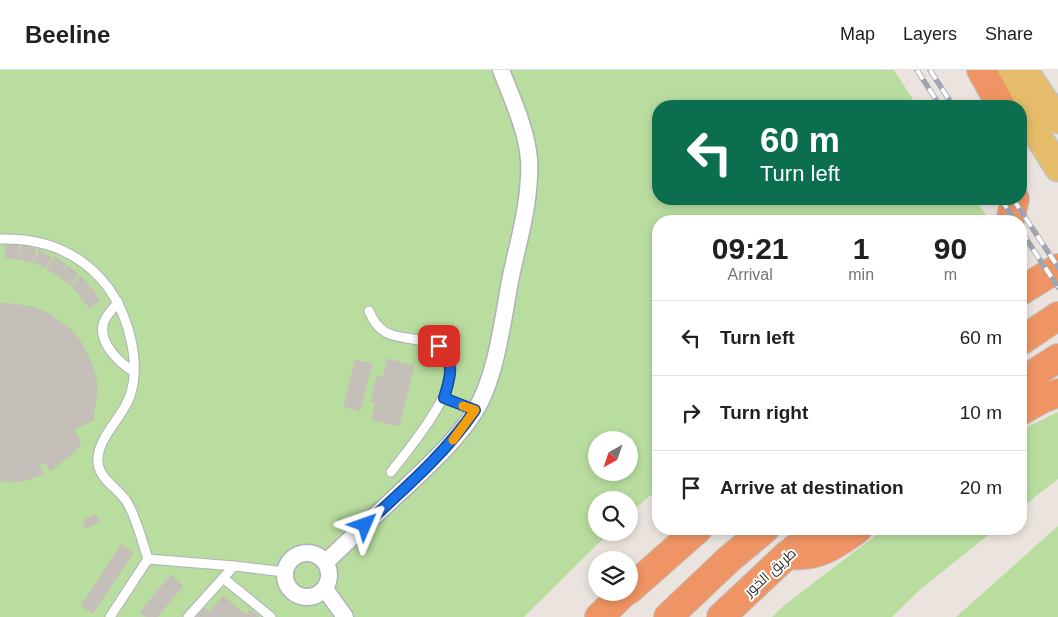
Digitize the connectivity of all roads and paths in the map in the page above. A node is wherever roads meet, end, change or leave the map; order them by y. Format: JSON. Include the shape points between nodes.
{"nodes":[{"id":1,"x":501,"y":70,"type":"edge"},
{"id":2,"x":981,"y":70,"type":"edge"},
{"id":3,"x":995,"y":70,"type":"edge"},
{"id":4,"x":1024,"y":70,"type":"edge"},
{"id":5,"x":998,"y":100,"type":"edge"},
{"id":6,"x":1015,"y":100,"type":"edge"},
{"id":7,"x":1027,"y":119,"type":"edge"},
{"id":8,"x":1058,"y":120,"type":"edge"},
{"id":9,"x":1058,"y":168,"type":"edge"},
{"id":10,"x":0,"y":239,"type":"edge"},
{"id":11,"x":1058,"y":268,"type":"edge"},
{"id":12,"x":1027,"y":287,"type":"edge"},
{"id":13,"x":118,"y":302,"type":"junction"},
{"id":14,"x":369,"y":311,"type":"dead end"},
{"id":15,"x":1058,"y":316,"type":"edge"},
{"id":16,"x":1027,"y":336,"type":"edge"},
{"id":17,"x":1058,"y":358,"type":"edge"},
{"id":18,"x":134,"y":372,"type":"junction"},
{"id":19,"x":1027,"y":378,"type":"edge"},
{"id":20,"x":1058,"y":393,"type":"edge"},
{"id":21,"x":444,"y":398,"type":"junction"},
{"id":22,"x":1027,"y":408,"type":"edge"},
{"id":23,"x":475,"y":410,"type":"junction"},
{"id":24,"x":391,"y":472,"type":"dead end"},
{"id":25,"x":691,"y":535,"type":"edge"},
{"id":26,"x":758,"y":535,"type":"edge"},
{"id":27,"x":812,"y":535,"type":"edge"},
{"id":28,"x":849,"y":535,"type":"edge"},
{"id":29,"x":787,"y":554,"type":"junction"},
{"id":30,"x":148,"y":559,"type":"junction"},
{"id":31,"x":326,"y":562,"type":"junction"},
{"id":32,"x":234,"y":566,"type":"junction"},
{"id":33,"x":285,"y":572,"type":"junction"},
{"id":34,"x":224,"y":578,"type":"junction"},
{"id":35,"x":638,"y":582,"type":"edge"},
{"id":36,"x":325,"y":589,"type":"junction"},
{"id":37,"x":616,"y":601,"type":"edge"},
{"id":38,"x":110,"y":617,"type":"edge"},
{"id":39,"x":188,"y":617,"type":"edge"},
{"id":40,"x":271,"y":617,"type":"edge"},
{"id":41,"x":345,"y":617,"type":"edge"},
{"id":42,"x":599,"y":617,"type":"edge"},
{"id":43,"x":668,"y":617,"type":"edge"},
{"id":44,"x":721,"y":617,"type":"edge"}],
"edges":[{"from":1,"to":23,"type":"street","via":[[525,137],[529,179],[495,355],[484,393]]},
{"from":2,"to":5,"type":"highway"},
{"from":3,"to":6,"type":"main road"},
{"from":4,"to":8,"type":"main road"},
{"from":7,"to":9,"type":"main road"},
{"from":10,"to":13,"type":"lane","via":[[46,243],[64,251],[108,285]]},
{"from":11,"to":12,"type":"highway"},
{"from":13,"to":18,"type":"lane","via":[[127,322]]},
{"from":13,"to":18,"type":"lane","via":[[103,324],[102,331],[119,360]]},
{"from":14,"to":21,"type":"lane","via":[[382,331],[393,337],[432,343],[447,354],[450,378]]},
{"from":15,"to":16,"type":"highway"},
{"from":17,"to":19,"type":"highway"},
{"from":18,"to":30,"type":"lane","via":[[130,395],[121,415],[100,446],[98,466],[127,502]]},
{"from":20,"to":22,"type":"highway"},
{"from":21,"to":23,"type":"lane"},
{"from":21,"to":24,"type":"lane"},
{"from":23,"to":31,"type":"street","via":[[431,463]]},
{"from":25,"to":35,"type":"highway"},
{"from":26,"to":43,"type":"highway"},
{"from":27,"to":29,"type":"highway","name":"طريق الخور"},
{"from":28,"to":29,"type":"highway","via":[[819,553]]},
{"from":29,"to":44,"type":"highway","name":"طريق الخور"},
{"from":30,"to":32,"type":"lane"},
{"from":30,"to":38,"type":"lane"},
{"from":31,"to":33,"type":"street","via":[[315,554],[302,553],[290,560]]},
{"from":31,"to":36,"type":"street","via":[[330,578]]},
{"from":32,"to":33,"type":"lane"},
{"from":32,"to":34,"type":"lane"},
{"from":33,"to":36,"type":"street","via":[[287,585],[296,594],[315,597]]},
{"from":34,"to":39,"type":"lane"},
{"from":34,"to":40,"type":"lane"},
{"from":36,"to":41,"type":"street"},
{"from":37,"to":42,"type":"highway"}]}
